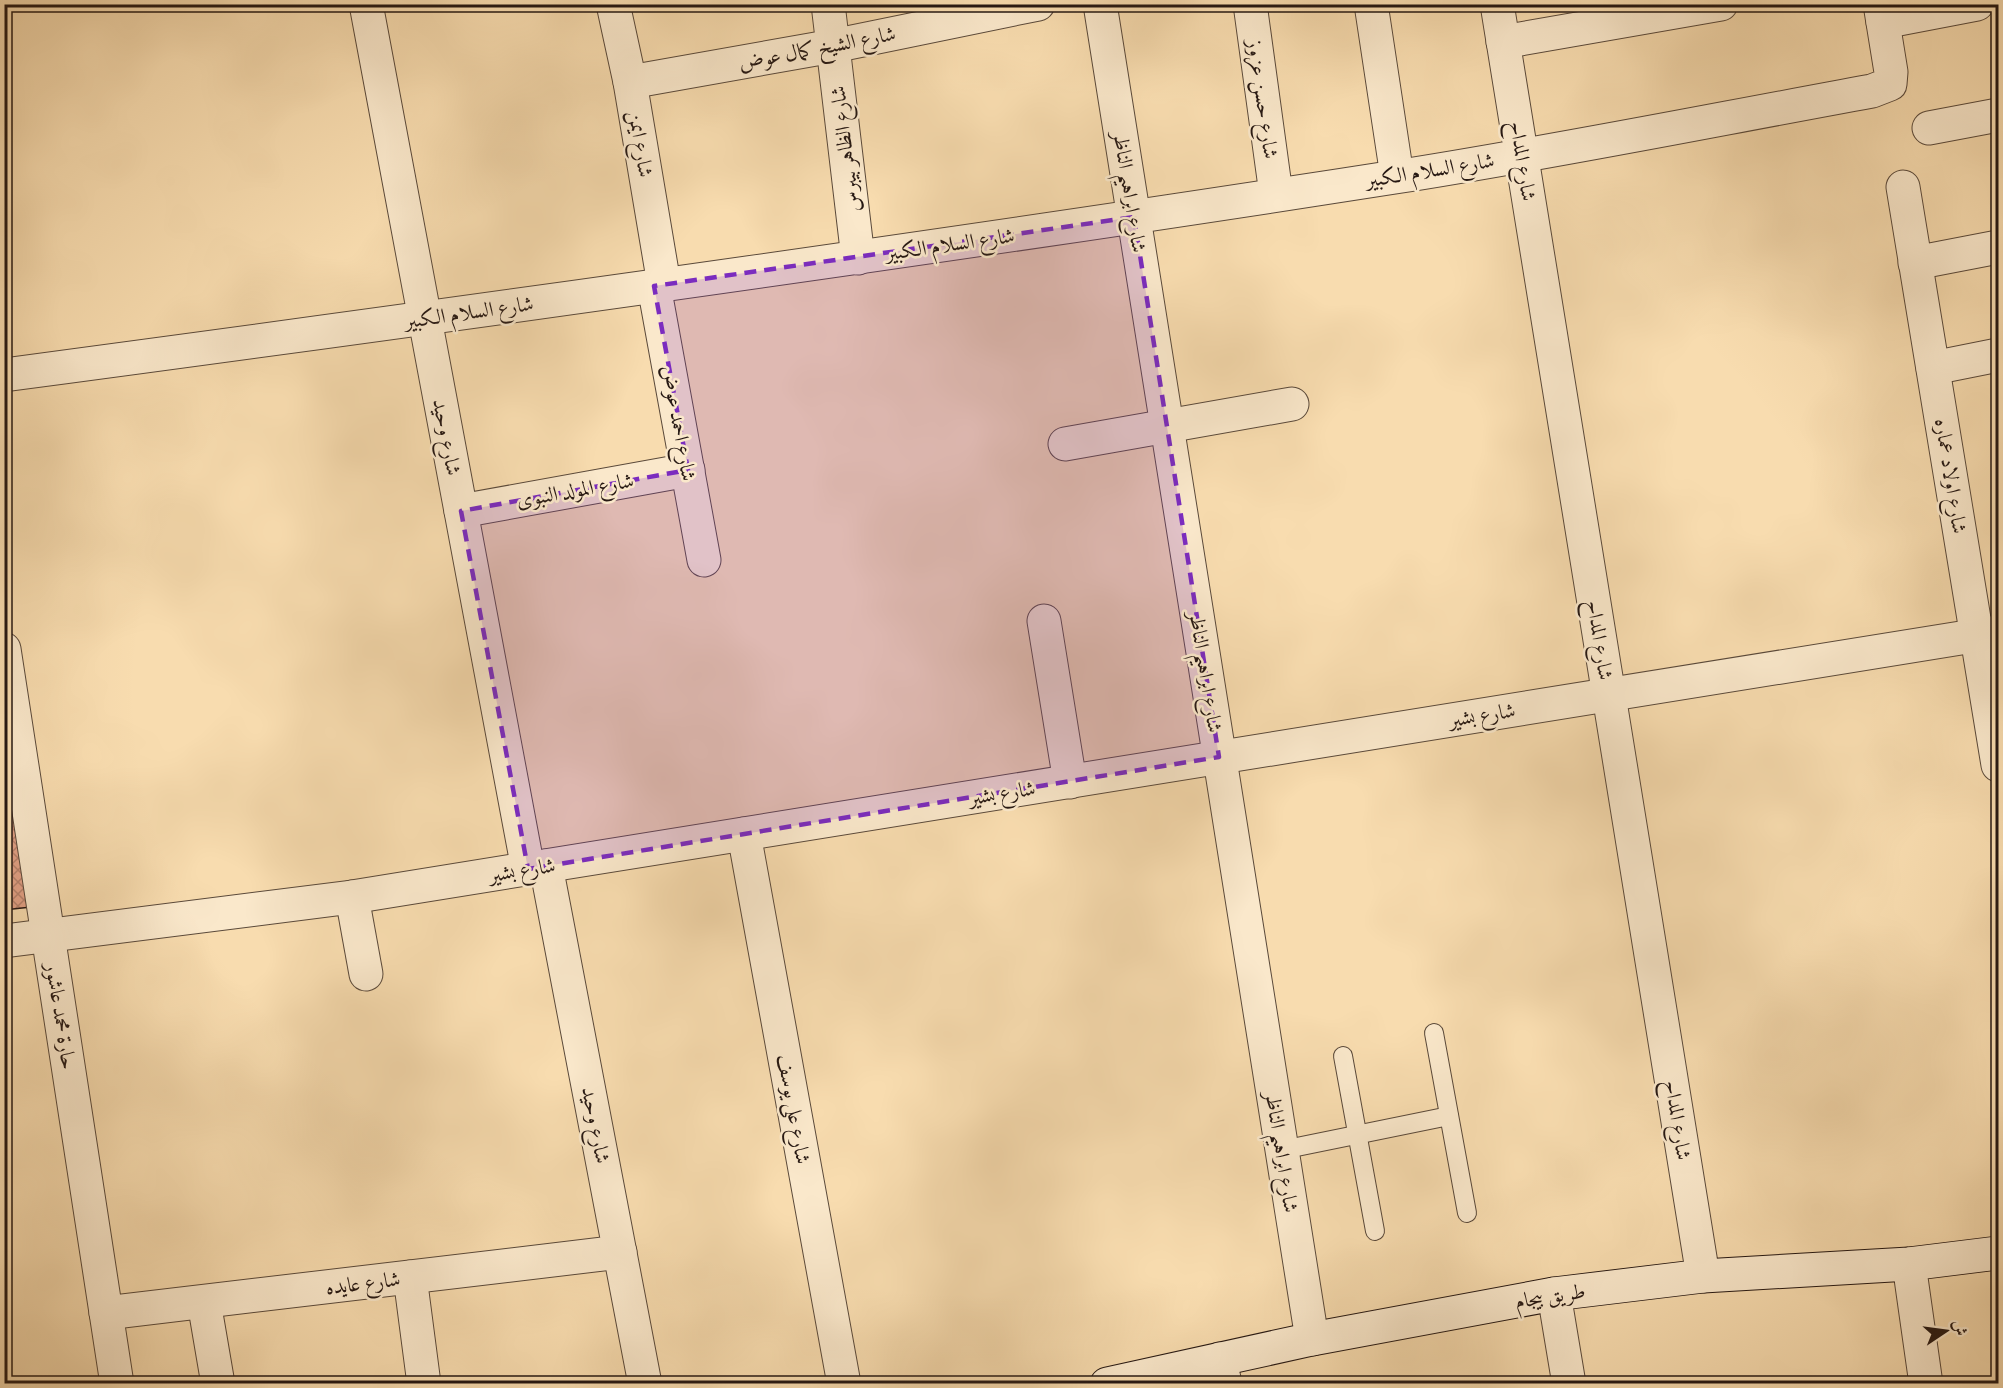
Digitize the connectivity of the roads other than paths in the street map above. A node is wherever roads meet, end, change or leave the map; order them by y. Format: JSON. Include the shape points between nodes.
{"nodes":[{"id":1,"x":366,"y":4,"type":"edge"},
{"id":2,"x":613,"y":4,"type":"edge"},
{"id":3,"x":828,"y":4,"type":"edge"},
{"id":4,"x":1038,"y":4,"type":"edge"},
{"id":5,"x":1100,"y":4,"type":"edge"},
{"id":6,"x":1250,"y":4,"type":"edge"},
{"id":7,"x":1371,"y":4,"type":"edge"},
{"id":8,"x":1497,"y":4,"type":"edge"},
{"id":9,"x":1721,"y":4,"type":"edge"},
{"id":10,"x":1977,"y":4,"type":"edge"},
{"id":11,"x":1881,"y":13,"type":"edge"},
{"id":12,"x":1503,"y":42,"type":"junction"},
{"id":13,"x":832,"y":45,"type":"junction"},
{"id":14,"x":630,"y":82,"type":"junction"},
{"id":15,"x":1998,"y":115,"type":"edge"},
{"id":16,"x":1929,"y":128,"type":"dead end"},
{"id":17,"x":1522,"y":155,"type":"junction"},
{"id":18,"x":1397,"y":176,"type":"junction"},
{"id":19,"x":1903,"y":187,"type":"dead end"},
{"id":20,"x":1276,"y":194,"type":"junction"},
{"id":21,"x":1134,"y":218,"type":"junction"},
{"id":22,"x":1998,"y":247,"type":"edge"},
{"id":23,"x":858,"y":258,"type":"junction"},
{"id":24,"x":1915,"y":263,"type":"junction"},
{"id":25,"x":659,"y":285,"type":"junction"},
{"id":26,"x":425,"y":319,"type":"junction"},
{"id":27,"x":1998,"y":355,"type":"edge"},
{"id":28,"x":1933,"y":368,"type":"junction"},
{"id":29,"x":4,"y":375,"type":"edge"},
{"id":30,"x":1292,"y":404,"type":"dead end"},
{"id":31,"x":1167,"y":426,"type":"junction"},
{"id":32,"x":1065,"y":444,"type":"dead end"},
{"id":33,"x":688,"y":470,"type":"junction"},
{"id":34,"x":461,"y":511,"type":"junction"},
{"id":35,"x":704,"y":560,"type":"dead end"},
{"id":36,"x":1044,"y":621,"type":"dead end"},
{"id":37,"x":1988,"y":634,"type":"edge"},
{"id":38,"x":4,"y":649,"type":"edge"},
{"id":39,"x":1609,"y":695,"type":"junction"},
{"id":40,"x":1219,"y":758,"type":"junction"},
{"id":41,"x":1998,"y":765,"type":"edge"},
{"id":42,"x":1070,"y":782,"type":"junction"},
{"id":43,"x":744,"y":834,"type":"junction"},
{"id":44,"x":537,"y":867,"type":"junction"},
{"id":45,"x":352,"y":897,"type":"junction"},
{"id":46,"x":49,"y":937,"type":"junction"},
{"id":47,"x":4,"y":941,"type":"edge"},
{"id":48,"x":366,"y":974,"type":"dead end"},
{"id":49,"x":1434,"y":1034,"type":"dead end"},
{"id":50,"x":1343,"y":1056,"type":"dead end"},
{"id":51,"x":1449,"y":1116,"type":"junction"},
{"id":52,"x":1358,"y":1135,"type":"junction"},
{"id":53,"x":1282,"y":1150,"type":"junction"},
{"id":54,"x":1467,"y":1213,"type":"dead end"},
{"id":55,"x":1375,"y":1231,"type":"dead end"},
{"id":56,"x":620,"y":1252,"type":"junction"},
{"id":57,"x":1998,"y":1253,"type":"edge"},
{"id":58,"x":1909,"y":1264,"type":"junction"},
{"id":59,"x":1703,"y":1276,"type":"junction"},
{"id":60,"x":410,"y":1277,"type":"junction"},
{"id":61,"x":1554,"y":1294,"type":"junction"},
{"id":62,"x":204,"y":1302,"type":"junction"},
{"id":63,"x":106,"y":1313,"type":"junction"},
{"id":64,"x":1312,"y":1339,"type":"junction"},
{"id":65,"x":1223,"y":1371,"type":"edge"},
{"id":66,"x":1917,"y":1381,"type":"edge"},
{"id":67,"x":117,"y":1383,"type":"edge"},
{"id":68,"x":218,"y":1383,"type":"edge"},
{"id":69,"x":424,"y":1383,"type":"edge"},
{"id":70,"x":645,"y":1383,"type":"edge"},
{"id":71,"x":844,"y":1383,"type":"edge"},
{"id":72,"x":1107,"y":1383,"type":"edge"},
{"id":73,"x":1569,"y":1383,"type":"edge"}],
"edges":[{"from":1,"to":26,"type":"street","name":"شارع وحيد"},
{"from":2,"to":14,"type":"street","name":"شارع ايمن"},
{"from":3,"to":13,"type":"street","name":"شارع الظاهر بيبرس"},
{"from":4,"to":13,"type":"street","name":"شارع الشيخ كمال عوض"},
{"from":5,"to":21,"type":"street","name":"شارع ابراهيم الناظر"},
{"from":6,"to":20,"type":"street","name":"شارع حسن عزوز"},
{"from":7,"to":18,"type":"street"},
{"from":8,"to":12,"type":"street","name":"شارع المداح"},
{"from":9,"to":12,"type":"street"},
{"from":10,"to":11,"type":"street"},
{"from":11,"to":17,"type":"street","name":"شارع السلام الكبير","via":[[1890,84],[1872,91]]},
{"from":12,"to":17,"type":"street","name":"شارع المداح"},
{"from":13,"to":14,"type":"street","name":"شارع الشيخ كمال عوض"},
{"from":13,"to":23,"type":"street","name":"شارع الظاهر بيبرس"},
{"from":14,"to":25,"type":"street","name":"شارع ايمن"},
{"from":15,"to":16,"type":"street"},
{"from":17,"to":18,"type":"street","name":"شارع السلام الكبير"},
{"from":17,"to":39,"type":"street","name":"شارع المداح"},
{"from":18,"to":20,"type":"street","name":"شارع السلام الكبير"},
{"from":19,"to":24,"type":"street","name":"شارع اولاد عماره"},
{"from":20,"to":21,"type":"street","name":"شارع السلام الكبير"},
{"from":21,"to":23,"type":"street","name":"شارع السلام الكبير"},
{"from":21,"to":31,"type":"street","name":"شارع ابراهيم الناظر"},
{"from":22,"to":24,"type":"street"},
{"from":23,"to":25,"type":"street","name":"شارع السلام الكبير"},
{"from":24,"to":28,"type":"street","name":"شارع اولاد عماره"},
{"from":25,"to":26,"type":"street","name":"شارع السلام الكبير"},
{"from":25,"to":33,"type":"street","name":"شارع احمد عوض"},
{"from":26,"to":29,"type":"street","name":"شارع السلام الكبير"},
{"from":26,"to":34,"type":"street","name":"شارع وحيد"},
{"from":27,"to":28,"type":"street"},
{"from":28,"to":37,"type":"street","name":"شارع اولاد عماره"},
{"from":30,"to":31,"type":"street"},
{"from":31,"to":32,"type":"street"},
{"from":31,"to":40,"type":"street","name":"شارع ابراهيم الناظر"},
{"from":33,"to":34,"type":"street","name":"شارع المولد النبوى"},
{"from":33,"to":35,"type":"street","name":"شارع احمد عوض"},
{"from":34,"to":44,"type":"street","name":"شارع وحيد"},
{"from":36,"to":42,"type":"street"},
{"from":37,"to":39,"type":"street","name":"شارع بشير"},
{"from":37,"to":41,"type":"street","name":"شارع اولاد عماره"},
{"from":38,"to":46,"type":"street","name":"حارة محمد عاشور"},
{"from":39,"to":40,"type":"street","name":"شارع بشير"},
{"from":39,"to":59,"type":"street","name":"شارع المداح"},
{"from":40,"to":42,"type":"street","name":"شارع بشير"},
{"from":40,"to":53,"type":"street","name":"شارع ابراهيم الناظر"},
{"from":42,"to":43,"type":"street","name":"شارع بشير"},
{"from":43,"to":44,"type":"street","name":"شارع بشير"},
{"from":43,"to":71,"type":"street","name":"شارع على يوسف"},
{"from":44,"to":45,"type":"street","name":"شارع بشير"},
{"from":44,"to":56,"type":"street","name":"شارع وحيد"},
{"from":45,"to":46,"type":"street","name":"شارع بشير"},
{"from":45,"to":48,"type":"street"},
{"from":46,"to":47,"type":"street","name":"شارع بشير"},
{"from":46,"to":63,"type":"street","name":"حارة محمد عاشور"},
{"from":49,"to":51,"type":"lane"},
{"from":50,"to":52,"type":"lane"},
{"from":51,"to":52,"type":"lane"},
{"from":51,"to":54,"type":"lane"},
{"from":52,"to":53,"type":"lane"},
{"from":52,"to":55,"type":"lane"},
{"from":53,"to":64,"type":"street","name":"شارع ابراهيم الناظر"},
{"from":56,"to":60,"type":"street","name":"شارع عايده"},
{"from":56,"to":70,"type":"street","name":"شارع وحيد"},
{"from":57,"to":58,"type":"street","name":"طريق بيجام"},
{"from":58,"to":59,"type":"street","name":"طريق بيجام"},
{"from":58,"to":66,"type":"street"},
{"from":59,"to":61,"type":"street","name":"طريق بيجام"},
{"from":60,"to":62,"type":"street","name":"شارع عايده"},
{"from":60,"to":69,"type":"street"},
{"from":61,"to":64,"type":"street","name":"طريق بيجام"},
{"from":61,"to":73,"type":"street"},
{"from":62,"to":63,"type":"street","name":"شارع عايده"},
{"from":62,"to":68,"type":"street"},
{"from":63,"to":67,"type":"street","name":"حارة محمد عاشور"},
{"from":64,"to":65,"type":"street","name":"طريق بيجام"},
{"from":65,"to":72,"type":"street","name":"طريق بيجام"}]}
